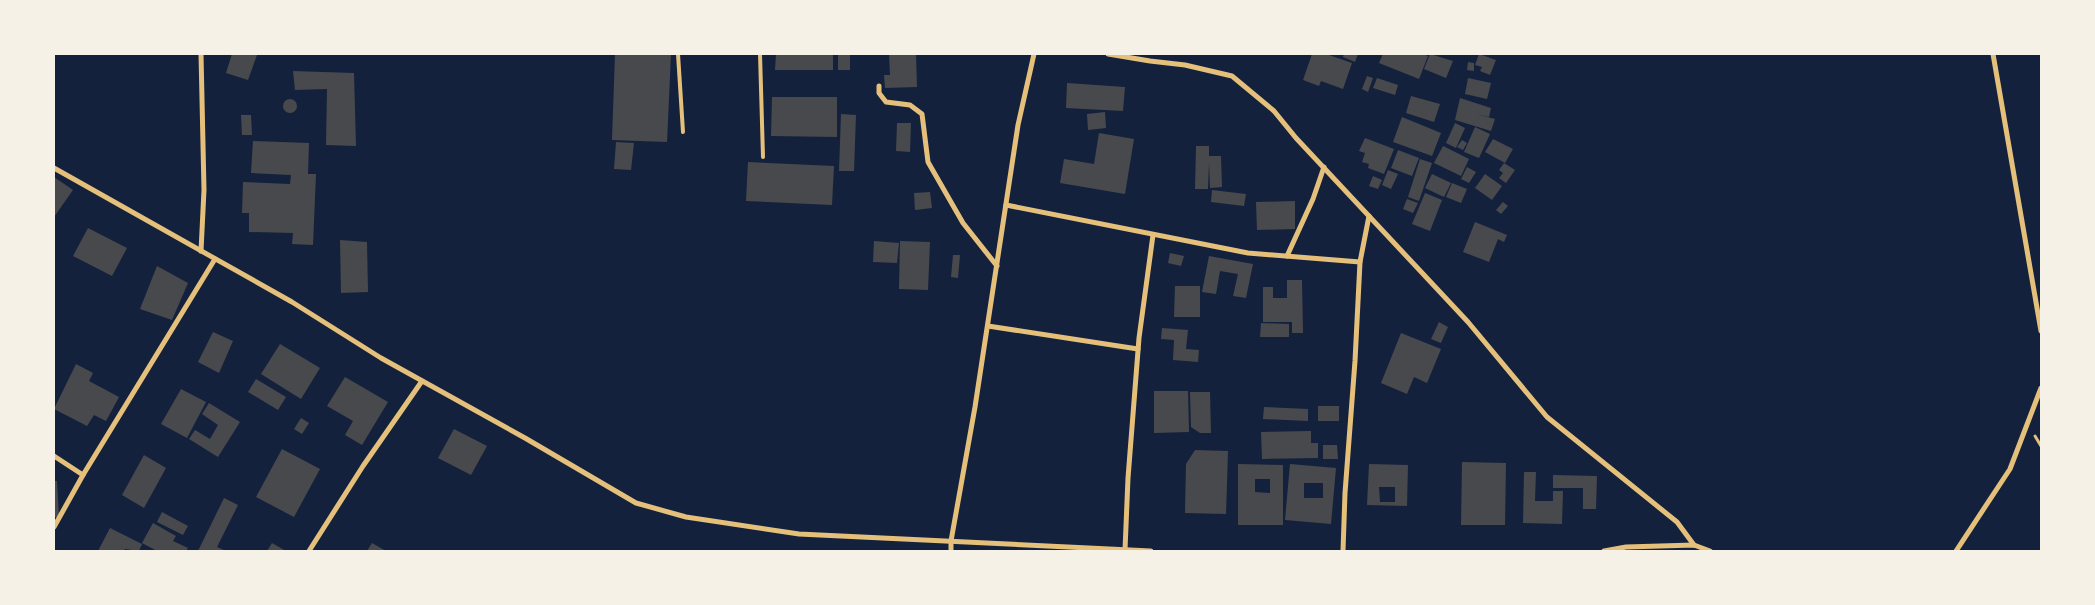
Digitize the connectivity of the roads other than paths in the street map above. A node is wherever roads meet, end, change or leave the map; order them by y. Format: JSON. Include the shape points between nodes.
{"nodes":[{"id":1,"x":202,"y":54,"type":"edge"},
{"id":2,"x":678,"y":54,"type":"edge"},
{"id":3,"x":760,"y":54,"type":"edge"},
{"id":4,"x":1034,"y":54,"type":"edge"},
{"id":5,"x":1108,"y":54,"type":"edge"},
{"id":6,"x":1993,"y":54,"type":"edge"},
{"id":7,"x":879,"y":86,"type":"dead end"},
{"id":8,"x":683,"y":132,"type":"dead end"},
{"id":9,"x":763,"y":158,"type":"dead end"},
{"id":10,"x":1324,"y":167,"type":"junction"},
{"id":11,"x":54,"y":168,"type":"edge"},
{"id":12,"x":1006,"y":205,"type":"junction"},
{"id":13,"x":1369,"y":216,"type":"junction"},
{"id":14,"x":1152,"y":235,"type":"junction"},
{"id":15,"x":201,"y":251,"type":"junction"},
{"id":16,"x":1287,"y":256,"type":"junction"},
{"id":17,"x":215,"y":259,"type":"junction"},
{"id":18,"x":1360,"y":262,"type":"junction"},
{"id":19,"x":997,"y":266,"type":"junction"},
{"id":20,"x":988,"y":326,"type":"junction"},
{"id":21,"x":2041,"y":331,"type":"edge"},
{"id":22,"x":1138,"y":349,"type":"junction"},
{"id":23,"x":422,"y":381,"type":"junction"},
{"id":24,"x":2041,"y":388,"type":"edge"},
{"id":25,"x":54,"y":456,"type":"edge"},
{"id":26,"x":83,"y":475,"type":"junction"},
{"id":27,"x":54,"y":527,"type":"edge"},
{"id":28,"x":951,"y":541,"type":"junction"},
{"id":29,"x":1694,"y":545,"type":"junction"},
{"id":30,"x":1125,"y":550,"type":"junction"},
{"id":31,"x":309,"y":551,"type":"edge"},
{"id":32,"x":951,"y":551,"type":"edge"},
{"id":33,"x":1151,"y":551,"type":"edge"},
{"id":34,"x":1343,"y":551,"type":"edge"},
{"id":35,"x":1604,"y":551,"type":"edge"},
{"id":36,"x":1710,"y":551,"type":"edge"},
{"id":37,"x":1956,"y":551,"type":"edge"}],
"edges":[{"from":1,"to":15,"type":"street","via":[[204,190]]},
{"from":2,"to":8,"type":"lane"},
{"from":3,"to":9,"type":"lane"},
{"from":4,"to":12,"type":"street","via":[[1018,125]]},
{"from":5,"to":10,"type":"street","via":[[1186,64],[1232,76],[1274,111]]},
{"from":6,"to":21,"type":"street"},
{"from":7,"to":19,"type":"street","via":[[879,94],[886,102],[910,105],[922,114],[928,162],[963,223]]},
{"from":10,"to":13,"type":"street"},
{"from":10,"to":16,"type":"street"},
{"from":11,"to":15,"type":"street"},
{"from":12,"to":14,"type":"street"},
{"from":12,"to":19,"type":"street"},
{"from":13,"to":18,"type":"street"},
{"from":13,"to":29,"type":"street","via":[[1468,322],[1547,417],[1676,522]]},
{"from":14,"to":16,"type":"street","via":[[1248,253]]},
{"from":14,"to":22,"type":"street"},
{"from":15,"to":17,"type":"street"},
{"from":16,"to":18,"type":"street"},
{"from":17,"to":23,"type":"street"},
{"from":17,"to":26,"type":"street"},
{"from":18,"to":34,"type":"street"},
{"from":19,"to":20,"type":"street"},
{"from":20,"to":22,"type":"street"},
{"from":20,"to":28,"type":"street"},
{"from":22,"to":30,"type":"street"},
{"from":23,"to":28,"type":"street","via":[[636,503],[686,517],[799,534]]},
{"from":23,"to":31,"type":"street"},
{"from":24,"to":37,"type":"street","via":[[2010,469]]},
{"from":25,"to":26,"type":"street"},
{"from":26,"to":27,"type":"street"},
{"from":28,"to":30,"type":"street"},
{"from":28,"to":32,"type":"street"},
{"from":29,"to":35,"type":"street","via":[[1626,547]]},
{"from":29,"to":36,"type":"street"},
{"from":30,"to":33,"type":"street"}]}
